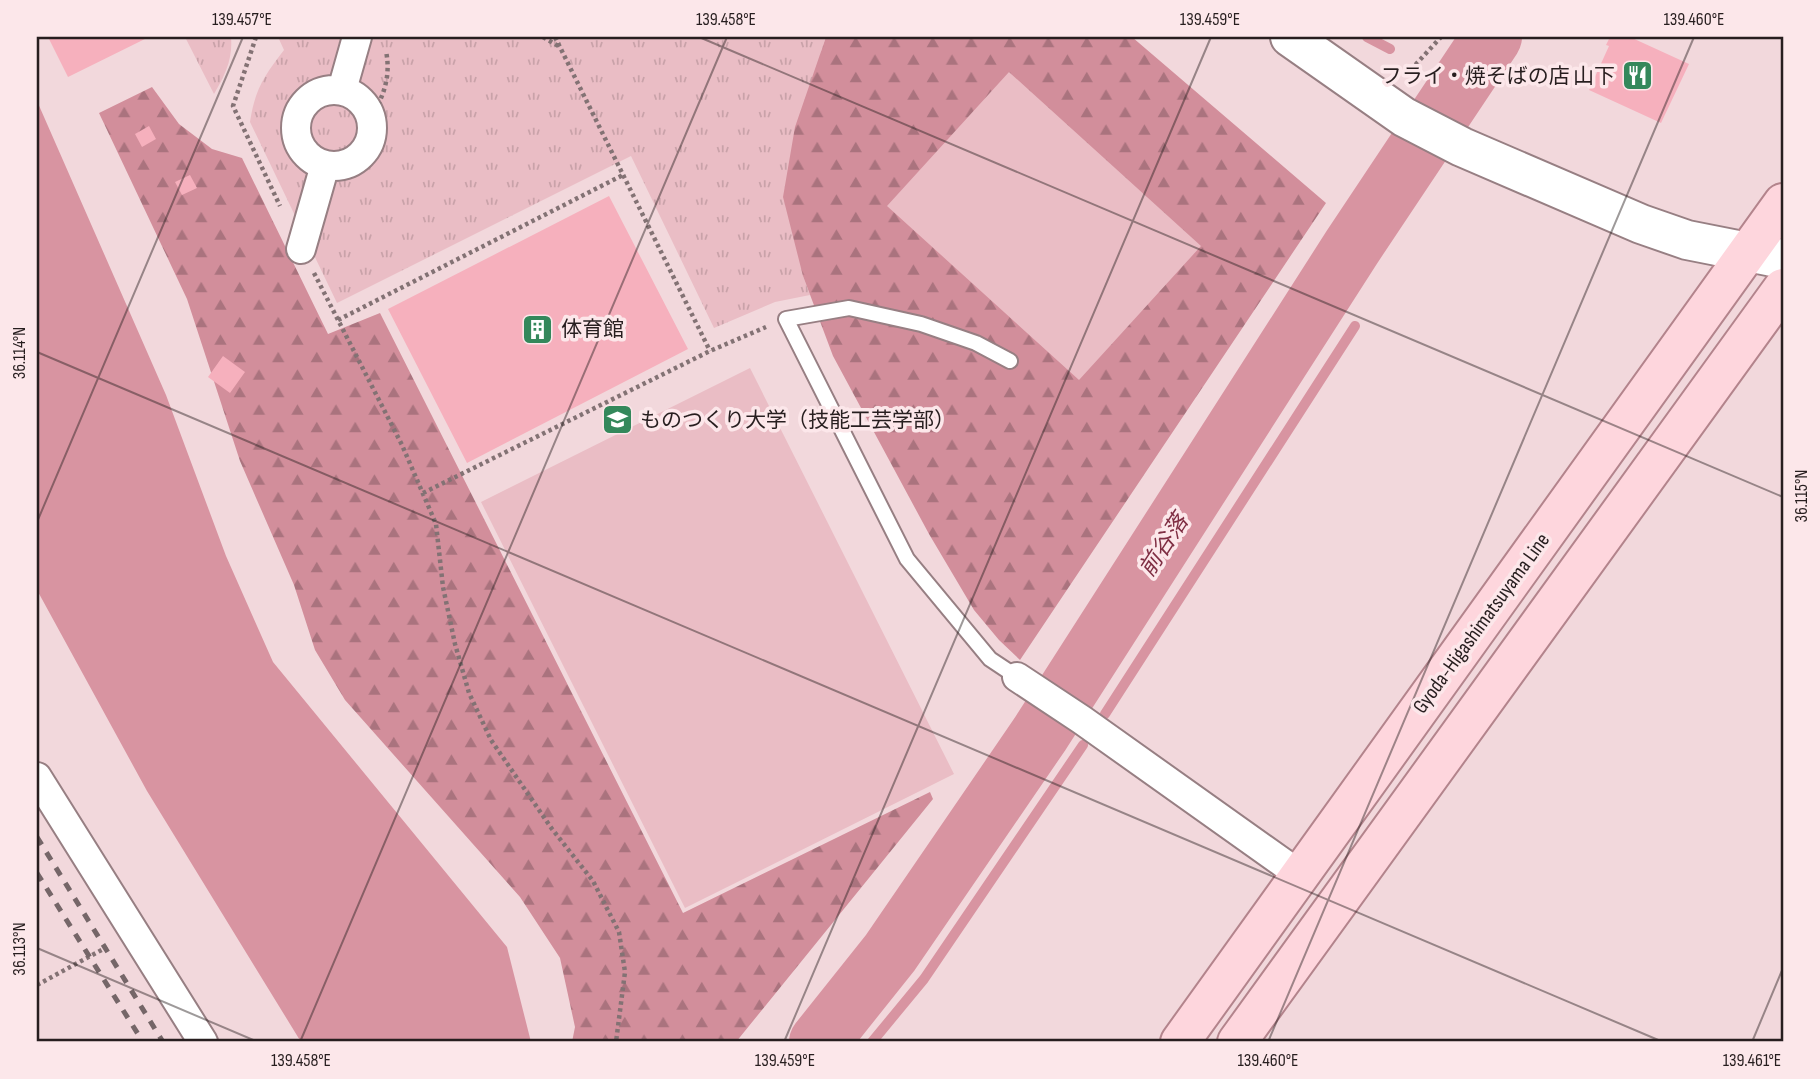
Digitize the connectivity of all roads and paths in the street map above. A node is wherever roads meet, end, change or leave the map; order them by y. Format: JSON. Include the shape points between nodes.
{"nodes":[{"id":1,"x":256,"y":37,"type":"edge"},
{"id":2,"x":357,"y":37,"type":"edge"},
{"id":3,"x":543,"y":37,"type":"edge"},
{"id":4,"x":555,"y":37,"type":"edge"},
{"id":5,"x":1290,"y":37,"type":"edge"},
{"id":6,"x":1441,"y":37,"type":"edge"},
{"id":7,"x":386,"y":48,"type":"dead end"},
{"id":8,"x":561,"y":48,"type":"junction"},
{"id":9,"x":342,"y":90,"type":"junction"},
{"id":10,"x":1392,"y":109,"type":"junction"},
{"id":11,"x":371,"y":117,"type":"junction"},
{"id":12,"x":325,"y":165,"type":"junction"},
{"id":13,"x":624,"y":175,"type":"junction"},
{"id":14,"x":1783,"y":203,"type":"edge"},
{"id":15,"x":301,"y":249,"type":"junction"},
{"id":16,"x":1765,"y":256,"type":"edge"},
{"id":17,"x":1783,"y":288,"type":"edge"},
{"id":18,"x":786,"y":319,"type":"junction"},
{"id":19,"x":338,"y":320,"type":"junction"},
{"id":20,"x":710,"y":351,"type":"junction"},
{"id":21,"x":1010,"y":361,"type":"dead end"},
{"id":22,"x":423,"y":493,"type":"junction"},
{"id":23,"x":1026,"y":683,"type":"joint"},
{"id":24,"x":37,"y":777,"type":"edge"},
{"id":25,"x":1300,"y":875,"type":"junction"},
{"id":26,"x":134,"y":932,"type":"junction"},
{"id":27,"x":37,"y":985,"type":"edge"},
{"id":28,"x":203,"y":1042,"type":"edge"},
{"id":29,"x":616,"y":1042,"type":"edge"},
{"id":30,"x":1180,"y":1042,"type":"edge"},
{"id":31,"x":1237,"y":1042,"type":"edge"}],
"edges":[{"from":1,"to":15,"type":"path","via":[[233,106]]},
{"from":2,"to":9,"type":"street"},
{"from":3,"to":8,"type":"path"},
{"from":4,"to":8,"type":"path"},
{"from":5,"to":10,"type":"street"},
{"from":6,"to":10,"type":"path"},
{"from":7,"to":11,"type":"path","via":[[385,90]]},
{"from":8,"to":13,"type":"path"},
{"from":9,"to":11,"type":"street","via":[[360,99]]},
{"from":9,"to":12,"type":"street","via":[[324,90],[303,104],[295,128],[304,152]]},
{"from":10,"to":16,"type":"street","via":[[1462,147],[1641,224],[1688,240]]},
{"from":11,"to":12,"type":"street","via":[[373,134],[361,156],[338,166]]},
{"from":12,"to":15,"type":"street"},
{"from":13,"to":19,"type":"path"},
{"from":13,"to":20,"type":"path"},
{"from":14,"to":16,"type":"main road","name":"Gyoda-Higashimatsuyama Line"},
{"from":15,"to":19,"type":"path"},
{"from":16,"to":25,"type":"main road","name":"Gyoda-Higashimatsuyama Line"},
{"from":17,"to":31,"type":"main road"},
{"from":18,"to":20,"type":"path"},
{"from":18,"to":21,"type":"lane","via":[[849,308],[921,324],[976,343]]},
{"from":18,"to":23,"type":"lane","via":[[907,559],[989,659]]},
{"from":19,"to":22,"type":"path"},
{"from":20,"to":22,"type":"path"},
{"from":22,"to":29,"type":"path","via":[[436,524],[443,587],[469,693],[491,740],[593,881],[619,932],[625,972]]},
{"from":23,"to":25,"type":"street"},
{"from":24,"to":26,"type":"street"},
{"from":25,"to":30,"type":"main road","name":"Gyoda-Higashimatsuyama Line"},
{"from":26,"to":27,"type":"path"},
{"from":26,"to":28,"type":"street"}]}
